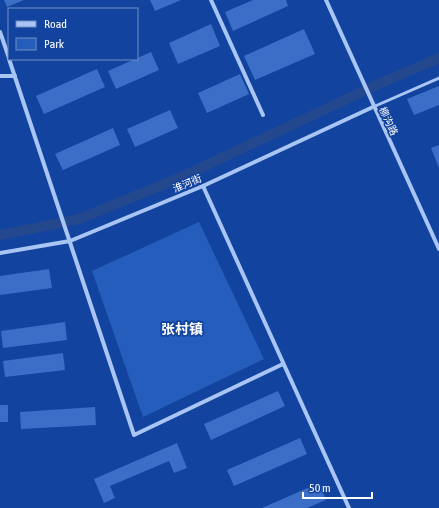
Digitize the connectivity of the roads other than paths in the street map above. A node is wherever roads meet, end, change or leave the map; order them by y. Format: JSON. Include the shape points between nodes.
{"nodes":[{"id":1,"x":211,"y":0,"type":"edge"},
{"id":2,"x":326,"y":0,"type":"edge"},
{"id":3,"x":0,"y":32,"type":"edge"},
{"id":4,"x":8,"y":55,"type":"edge"},
{"id":5,"x":10,"y":60,"type":"edge"},
{"id":6,"x":0,"y":76,"type":"edge"},
{"id":7,"x":15,"y":76,"type":"junction"},
{"id":8,"x":439,"y":78,"type":"edge"},
{"id":9,"x":373,"y":107,"type":"junction"},
{"id":10,"x":263,"y":115,"type":"dead end"},
{"id":11,"x":203,"y":186,"type":"junction"},
{"id":12,"x":70,"y":240,"type":"junction"},
{"id":13,"x":439,"y":248,"type":"edge"},
{"id":14,"x":0,"y":253,"type":"edge"},
{"id":15,"x":283,"y":364,"type":"junction"},
{"id":16,"x":349,"y":508,"type":"edge"}],
"edges":[{"from":1,"to":10,"type":"street"},
{"from":2,"to":9,"type":"street","name":"柳沟路"},
{"from":3,"to":4,"type":"street"},
{"from":5,"to":7,"type":"street"},
{"from":6,"to":7,"type":"street"},
{"from":7,"to":12,"type":"street"},
{"from":8,"to":9,"type":"lane"},
{"from":9,"to":11,"type":"street","name":"淮河街"},
{"from":9,"to":13,"type":"street","name":"柳沟路"},
{"from":11,"to":12,"type":"street","name":"淮河街"},
{"from":11,"to":15,"type":"street"},
{"from":12,"to":14,"type":"street","name":"淮河街"},
{"from":12,"to":15,"type":"street","via":[[134,435]]},
{"from":15,"to":16,"type":"street"}]}
